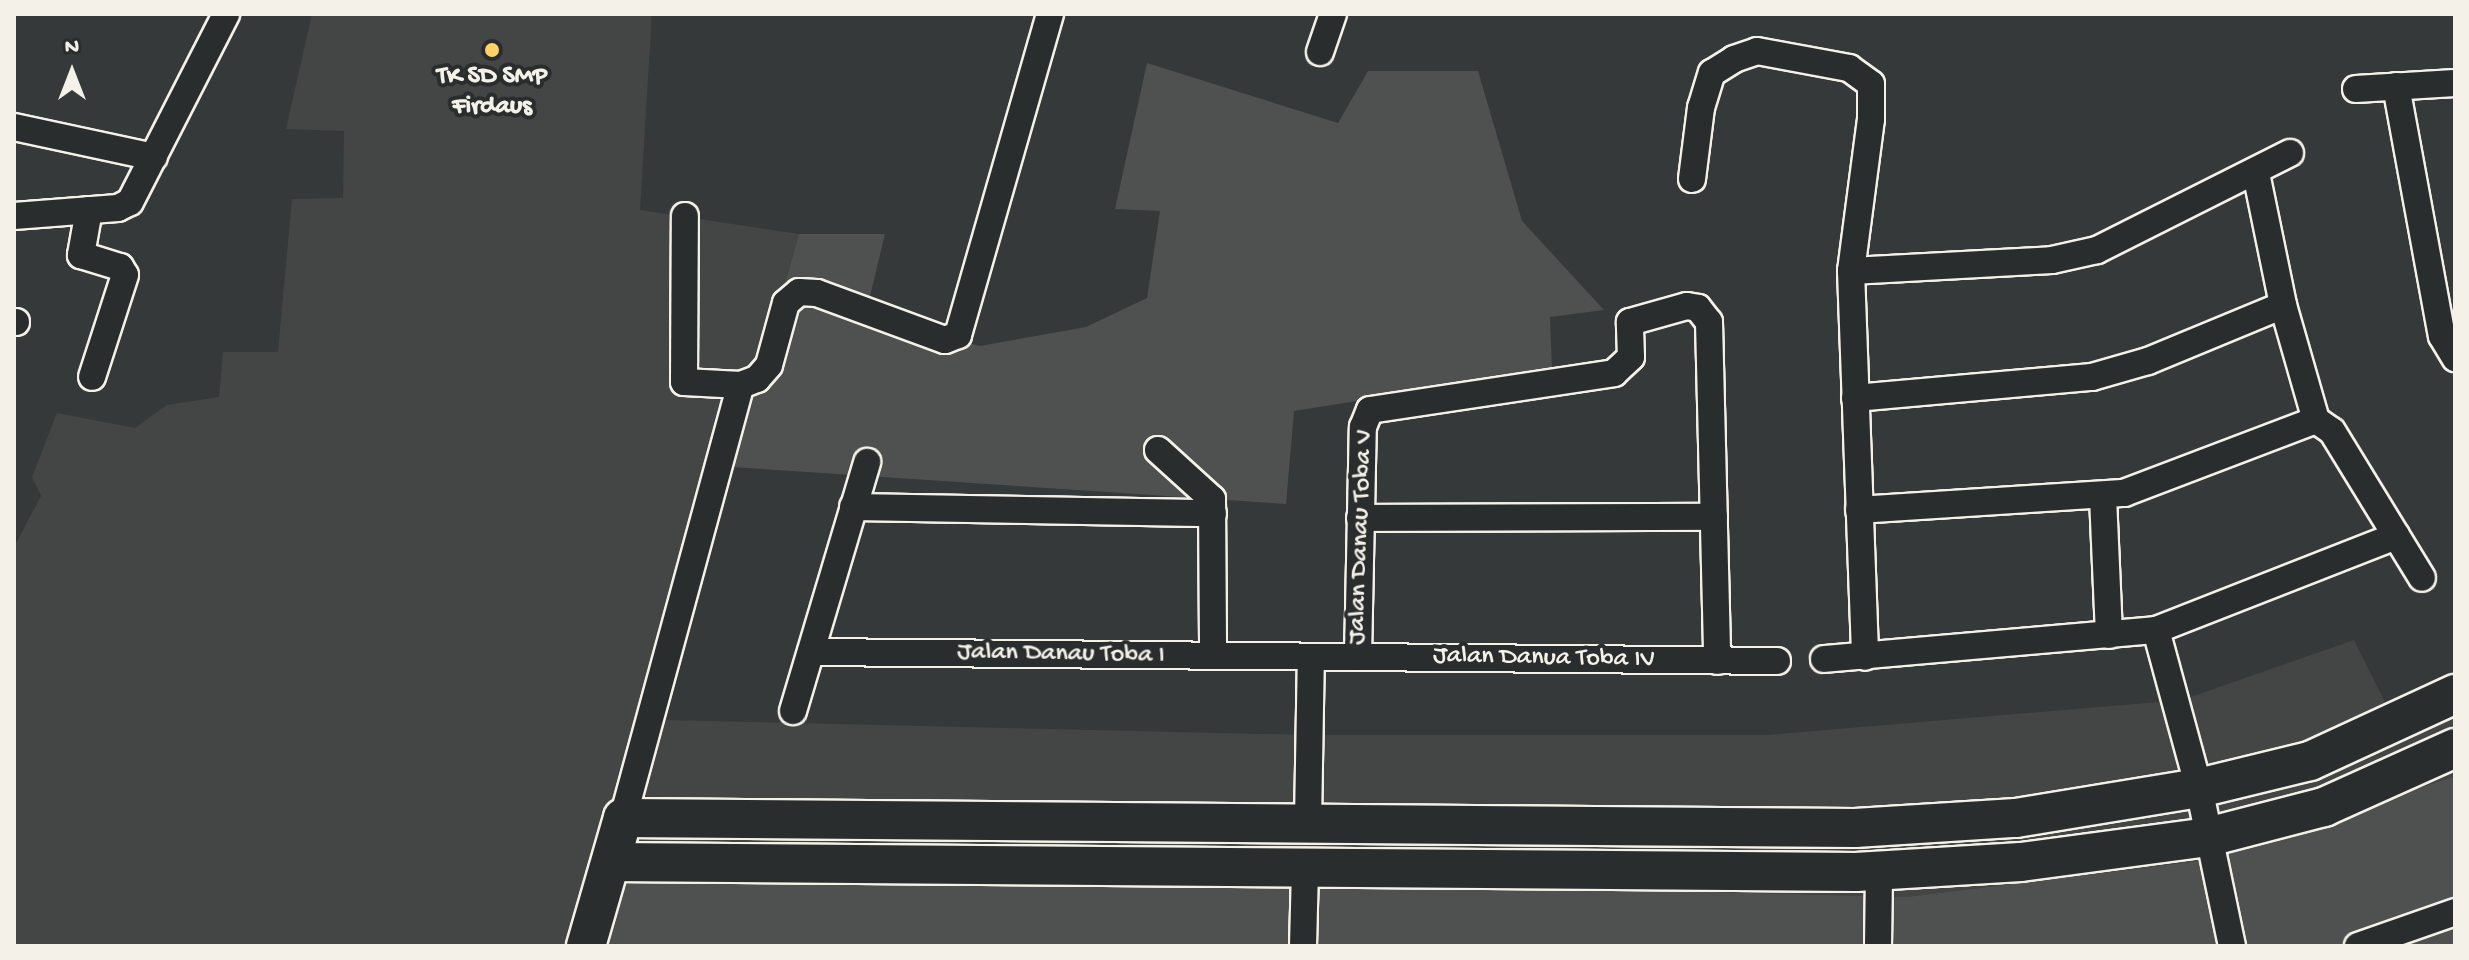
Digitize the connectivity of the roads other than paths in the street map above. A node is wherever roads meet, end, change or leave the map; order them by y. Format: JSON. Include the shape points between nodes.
{"nodes":[{"id":1,"x":226,"y":14,"type":"edge"},
{"id":2,"x":1050,"y":14,"type":"edge"},
{"id":3,"x":1333,"y":14,"type":"edge"},
{"id":4,"x":1320,"y":52,"type":"dead end"},
{"id":5,"x":2455,"y":83,"type":"edge"},
{"id":6,"x":2396,"y":86,"type":"junction"},
{"id":7,"x":2356,"y":89,"type":"dead end"},
{"id":8,"x":14,"y":127,"type":"edge"},
{"id":9,"x":2290,"y":153,"type":"dead end"},
{"id":10,"x":154,"y":157,"type":"junction"},
{"id":11,"x":2256,"y":173,"type":"junction"},
{"id":12,"x":1692,"y":179,"type":"dead end"},
{"id":13,"x":89,"y":210,"type":"junction"},
{"id":14,"x":14,"y":216,"type":"edge"},
{"id":15,"x":685,"y":216,"type":"dead end"},
{"id":16,"x":1851,"y":271,"type":"junction"},
{"id":17,"x":2283,"y":305,"type":"junction"},
{"id":18,"x":2451,"y":341,"type":"edge"},
{"id":19,"x":92,"y":377,"type":"dead end"},
{"id":20,"x":741,"y":385,"type":"junction"},
{"id":21,"x":1855,"y":398,"type":"junction"},
{"id":22,"x":2316,"y":420,"type":"junction"},
{"id":23,"x":1158,"y":450,"type":"dead end"},
{"id":24,"x":867,"y":462,"type":"dead end"},
{"id":25,"x":2103,"y":497,"type":"junction"},
{"id":26,"x":853,"y":507,"type":"junction"},
{"id":27,"x":1859,"y":510,"type":"junction"},
{"id":28,"x":1213,"y":513,"type":"junction"},
{"id":29,"x":1714,"y":517,"type":"junction"},
{"id":30,"x":1360,"y":518,"type":"junction"},
{"id":31,"x":2396,"y":536,"type":"junction"},
{"id":32,"x":2422,"y":578,"type":"dead end"},
{"id":33,"x":2156,"y":630,"type":"junction"},
{"id":34,"x":2109,"y":635,"type":"junction"},
{"id":35,"x":811,"y":652,"type":"junction"},
{"id":36,"x":1213,"y":656,"type":"junction"},
{"id":37,"x":1311,"y":657,"type":"junction"},
{"id":38,"x":1358,"y":657,"type":"junction"},
{"id":39,"x":1865,"y":657,"type":"junction"},
{"id":40,"x":1824,"y":659,"type":"dead end"},
{"id":41,"x":1717,"y":661,"type":"junction"},
{"id":42,"x":1777,"y":661,"type":"dead end"},
{"id":43,"x":2455,"y":694,"type":"edge"},
{"id":44,"x":793,"y":711,"type":"dead end"},
{"id":45,"x":2455,"y":748,"type":"edge"},
{"id":46,"x":2203,"y":811,"type":"junction"},
{"id":47,"x":623,"y":818,"type":"junction"},
{"id":48,"x":1265,"y":822,"type":"junction"},
{"id":49,"x":1308,"y":822,"type":"junction"},
{"id":50,"x":611,"y":862,"type":"junction"},
{"id":51,"x":1263,"y":867,"type":"junction"},
{"id":52,"x":1305,"y":869,"type":"junction"},
{"id":53,"x":1879,"y":870,"type":"junction"},
{"id":54,"x":2455,"y":912,"type":"edge"},
{"id":55,"x":586,"y":946,"type":"edge"},
{"id":56,"x":1303,"y":946,"type":"edge"},
{"id":57,"x":1878,"y":946,"type":"edge"},
{"id":58,"x":2232,"y":946,"type":"edge"},
{"id":59,"x":2358,"y":946,"type":"edge"}],
"edges":[{"from":1,"to":10,"type":"street"},
{"from":2,"to":20,"type":"street","via":[[955,338],[945,340],[817,293],[799,292],[786,303],[769,365],[757,379]]},
{"from":3,"to":4,"type":"street"},
{"from":5,"to":6,"type":"street"},
{"from":6,"to":7,"type":"street"},
{"from":6,"to":18,"type":"street"},
{"from":8,"to":10,"type":"street"},
{"from":9,"to":11,"type":"street"},
{"from":10,"to":13,"type":"street","via":[[130,202]]},
{"from":11,"to":16,"type":"street","via":[[2097,250],[2052,260]]},
{"from":11,"to":17,"type":"street"},
{"from":12,"to":16,"type":"street","via":[[1701,108],[1712,73],[1757,51],[1856,71],[1871,84],[1872,108]]},
{"from":13,"to":14,"type":"street"},
{"from":13,"to":19,"type":"street","via":[[81,255],[120,267],[125,275]]},
{"from":15,"to":20,"type":"street","via":[[684,382]]},
{"from":16,"to":21,"type":"street"},
{"from":17,"to":21,"type":"street","via":[[2148,361],[2092,377]]},
{"from":17,"to":22,"type":"street"},
{"from":20,"to":47,"type":"street"},
{"from":21,"to":27,"type":"street"},
{"from":22,"to":25,"type":"street","via":[[2156,484]]},
{"from":22,"to":31,"type":"street","via":[[2332,431]]},
{"from":23,"to":28,"type":"street","via":[[1212,499]]},
{"from":24,"to":26,"type":"street"},
{"from":25,"to":27,"type":"street"},
{"from":25,"to":34,"type":"street"},
{"from":26,"to":28,"type":"street"},
{"from":26,"to":35,"type":"street"},
{"from":27,"to":39,"type":"street"},
{"from":28,"to":36,"type":"street"},
{"from":29,"to":30,"type":"street"},
{"from":29,"to":30,"type":"street","name":"Jalan Danau Toba V","via":[[1709,322],[1698,308],[1632,320],[1627,328],[1630,363],[1614,373],[1376,407],[1366,416]]},
{"from":29,"to":41,"type":"street"},
{"from":30,"to":38,"type":"street","name":"Jalan Danau Toba V"},
{"from":31,"to":32,"type":"street"},
{"from":31,"to":33,"type":"street"},
{"from":33,"to":34,"type":"street"},
{"from":33,"to":46,"type":"street"},
{"from":34,"to":39,"type":"street"},
{"from":35,"to":36,"type":"street","name":"Jalan Danau Toba I"},
{"from":35,"to":44,"type":"street"},
{"from":36,"to":37,"type":"street","name":"Jalan Danau Toba I"},
{"from":37,"to":38,"type":"street","name":"Jalan Danua Toba IV"},
{"from":37,"to":49,"type":"street"},
{"from":38,"to":41,"type":"street","name":"Jalan Danua Toba IV"},
{"from":39,"to":40,"type":"street"},
{"from":41,"to":42,"type":"street","name":"Jalan Danua Toba IV"},
{"from":43,"to":46,"type":"main road"},
{"from":45,"to":46,"type":"main road","via":[[2324,807]]},
{"from":46,"to":49,"type":"main road","via":[[1855,828]]},
{"from":46,"to":53,"type":"main road","via":[[2021,862]]},
{"from":46,"to":58,"type":"street"},
{"from":47,"to":48,"type":"main road"},
{"from":47,"to":50,"type":"main road"},
{"from":48,"to":49,"type":"main road"},
{"from":48,"to":51,"type":"main road"},
{"from":50,"to":51,"type":"main road"},
{"from":50,"to":55,"type":"main road"},
{"from":51,"to":52,"type":"main road"},
{"from":52,"to":53,"type":"main road"},
{"from":52,"to":56,"type":"street"},
{"from":53,"to":57,"type":"street"},
{"from":54,"to":59,"type":"street"}]}
